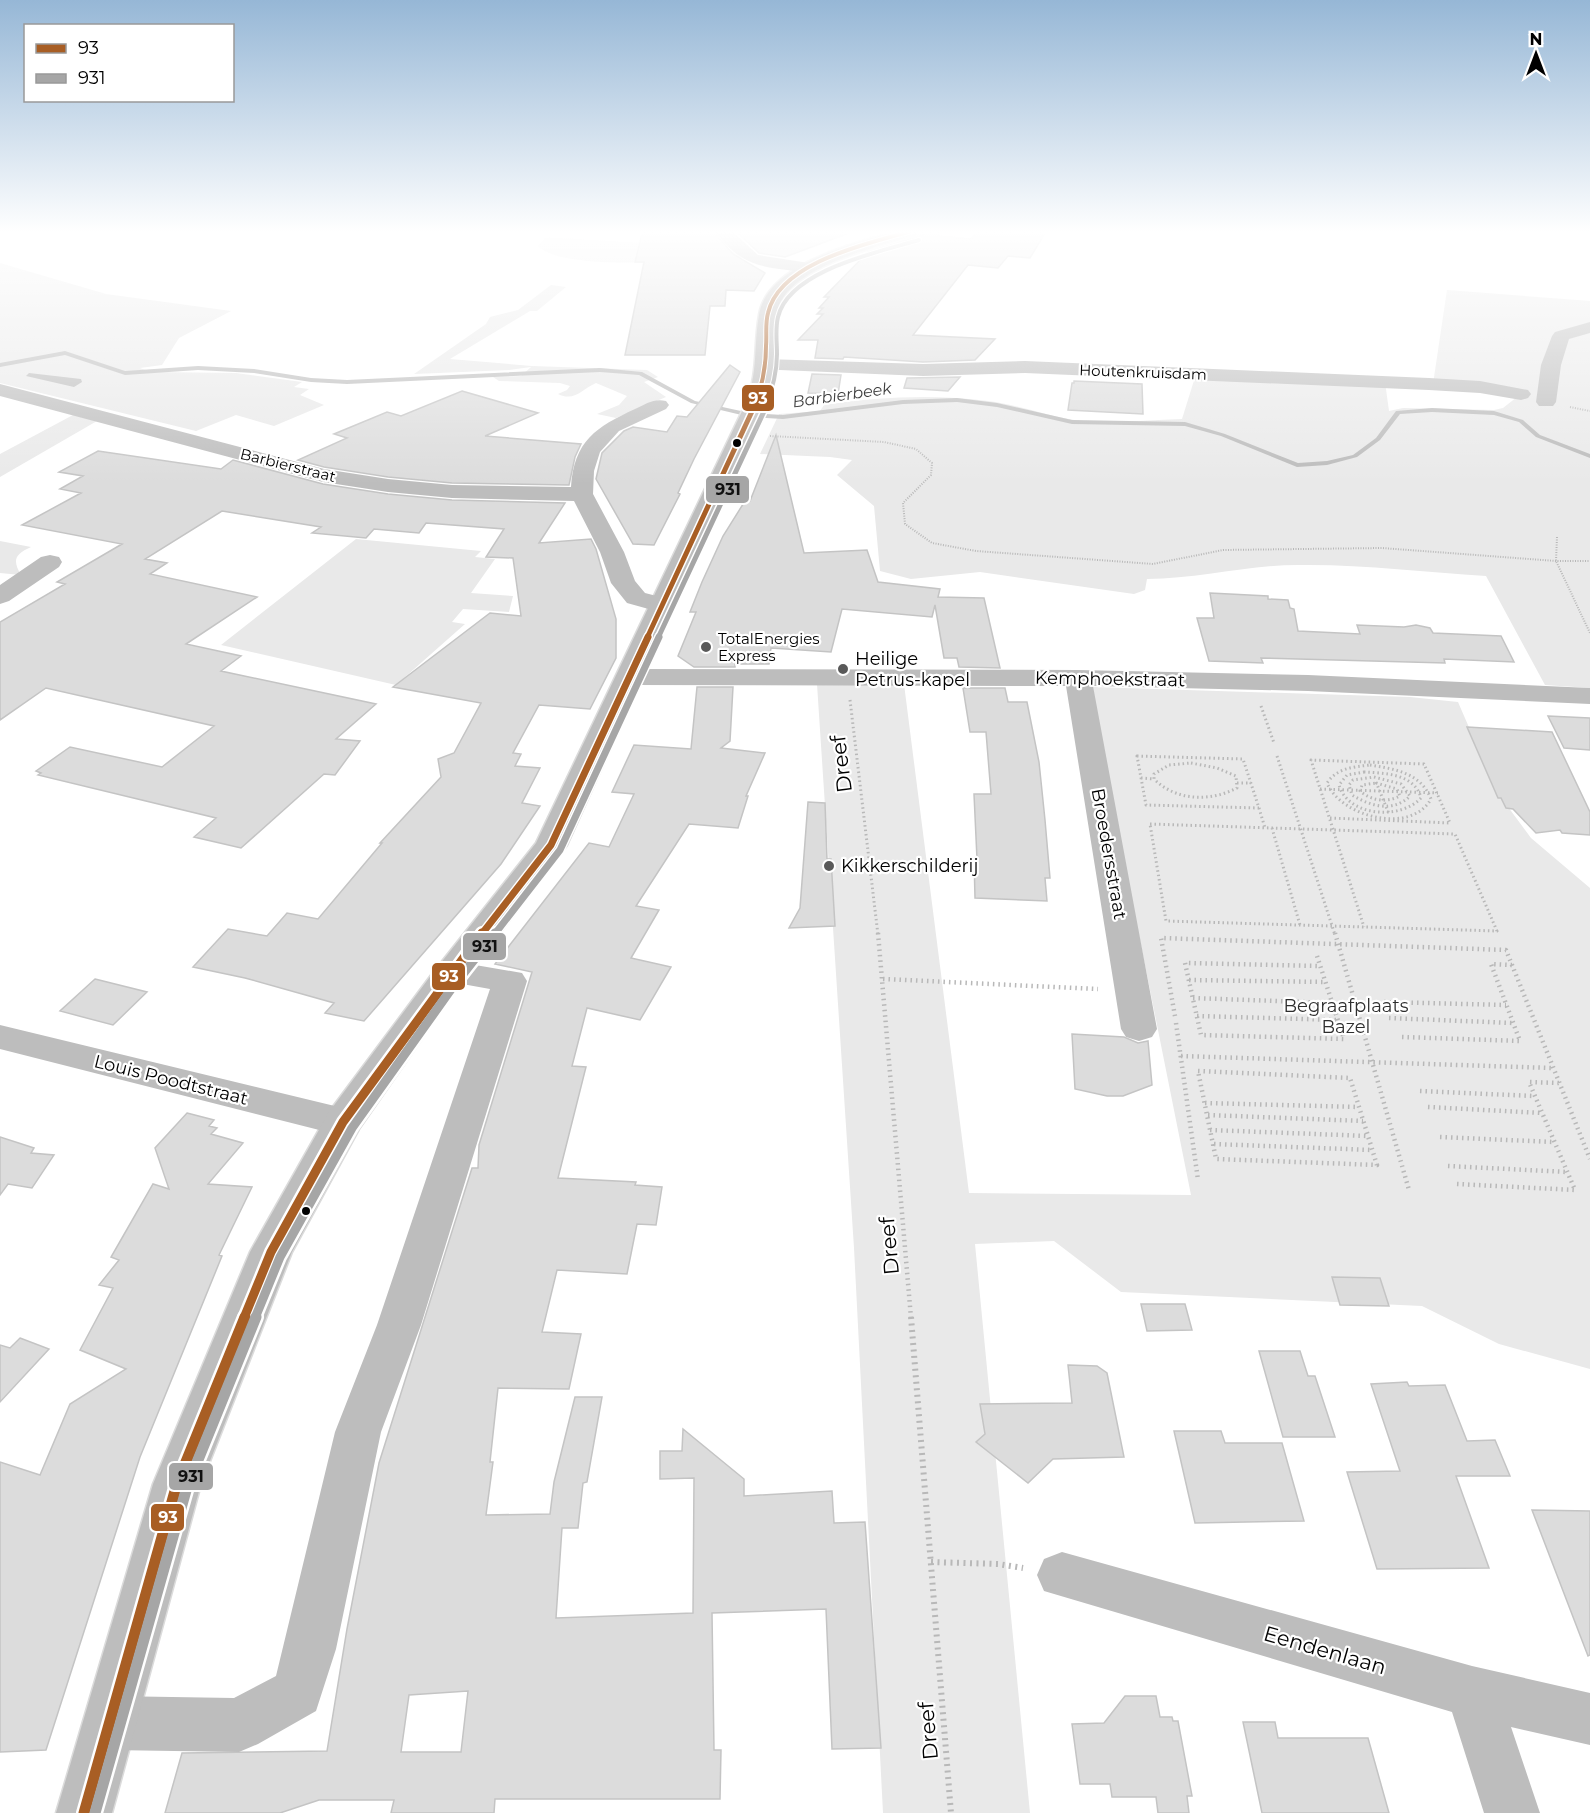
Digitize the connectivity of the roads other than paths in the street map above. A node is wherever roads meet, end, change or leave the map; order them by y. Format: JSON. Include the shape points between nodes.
{"nodes":[{"id":1,"x":768,"y":315,"type":"edge"},
{"id":2,"x":1590,"y":327,"type":"edge"},
{"id":3,"x":765,"y":365,"type":"junction"},
{"id":4,"x":0,"y":390,"type":"edge"},
{"id":5,"x":1521,"y":394,"type":"dead end"},
{"id":6,"x":1546,"y":402,"type":"dead end"},
{"id":7,"x":659,"y":405,"type":"dead end"},
{"id":8,"x":582,"y":494,"type":"junction"},
{"id":9,"x":50,"y":562,"type":"dead end"},
{"id":10,"x":0,"y":596,"type":"edge"},
{"id":11,"x":663,"y":605,"type":"junction"},
{"id":12,"x":630,"y":677,"type":"junction"},
{"id":13,"x":1078,"y":678,"type":"junction"},
{"id":14,"x":1590,"y":696,"type":"edge"},
{"id":15,"x":452,"y":972,"type":"junction"},
{"id":16,"x":1139,"y":1029,"type":"dead end"},
{"id":17,"x":0,"y":1037,"type":"edge"},
{"id":18,"x":343,"y":1122,"type":"junction"},
{"id":19,"x":1062,"y":1575,"type":"road end"},
{"id":20,"x":1472,"y":1692,"type":"junction"},
{"id":21,"x":1590,"y":1719,"type":"edge"},
{"id":22,"x":110,"y":1723,"type":"junction"},
{"id":23,"x":84,"y":1813,"type":"edge"},
{"id":24,"x":1512,"y":1813,"type":"edge"}],
"edges":[{"from":1,"to":3,"type":"street"},
{"from":2,"to":6,"type":"street","via":[[1561,336],[1551,365]]},
{"from":3,"to":5,"type":"street","name":"Houtenkruisdam","via":[[923,370],[1025,367],[1429,384]]},
{"from":3,"to":11,"type":"street","via":[[749,420]]},
{"from":4,"to":8,"type":"street","name":"Barbierstraat","via":[[323,475],[375,485],[523,496]]},
{"from":7,"to":8,"type":"street","via":[[612,428],[590,450],[583,471]]},
{"from":8,"to":11,"type":"street","via":[[623,583],[636,598]]},
{"from":9,"to":10,"type":"street"},
{"from":11,"to":12,"type":"street"},
{"from":12,"to":13,"type":"street","name":"Kemphoekstraat"},
{"from":12,"to":15,"type":"street","via":[[551,845]]},
{"from":13,"to":14,"type":"street","name":"Kemphoekstraat"},
{"from":13,"to":16,"type":"street","name":"Broedersstraat"},
{"from":15,"to":18,"type":"street"},
{"from":15,"to":22,"type":"street","via":[[510,981],[399,1325],[358,1432],[297,1693],[239,1725]]},
{"from":17,"to":18,"type":"street","name":"Louis Poodtstraat"},
{"from":18,"to":22,"type":"street","via":[[271,1252],[177,1484]]},
{"from":19,"to":20,"type":"street","name":"Eendenlaan"},
{"from":20,"to":21,"type":"street","name":"Eendenlaan"},
{"from":20,"to":24,"type":"street"},
{"from":22,"to":23,"type":"street"}]}
